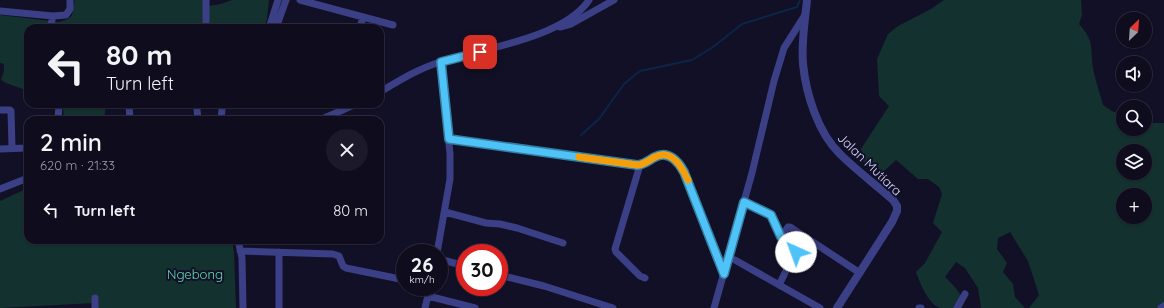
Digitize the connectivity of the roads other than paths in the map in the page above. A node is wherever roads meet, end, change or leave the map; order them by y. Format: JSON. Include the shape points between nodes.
{"nodes":[{"id":1,"x":70,"y":0,"type":"edge"},
{"id":2,"x":206,"y":0,"type":"edge"},
{"id":3,"x":278,"y":0,"type":"edge"},
{"id":4,"x":286,"y":0,"type":"edge"},
{"id":5,"x":300,"y":0,"type":"edge"},
{"id":6,"x":589,"y":0,"type":"edge"},
{"id":7,"x":614,"y":0,"type":"edge"},
{"id":8,"x":807,"y":0,"type":"edge"},
{"id":9,"x":0,"y":11,"type":"edge"},
{"id":10,"x":806,"y":15,"type":"junction"},
{"id":11,"x":53,"y":16,"type":"junction"},
{"id":12,"x":363,"y":17,"type":"junction"},
{"id":13,"x":206,"y":22,"type":"dead end"},
{"id":14,"x":51,"y":24,"type":"edge"},
{"id":15,"x":270,"y":24,"type":"edge"},
{"id":16,"x":277,"y":24,"type":"edge"},
{"id":17,"x":361,"y":24,"type":"edge"},
{"id":18,"x":393,"y":25,"type":"dead end"},
{"id":19,"x":554,"y":27,"type":"junction"},
{"id":20,"x":441,"y":62,"type":"junction"},
{"id":21,"x":384,"y":90,"type":"edge"},
{"id":22,"x":347,"y":108,"type":"edge"},
{"id":23,"x":197,"y":109,"type":"dead end"},
{"id":24,"x":0,"y":110,"type":"edge"},
{"id":25,"x":198,"y":116,"type":"edge"},
{"id":26,"x":329,"y":116,"type":"edge"},
{"id":27,"x":449,"y":139,"type":"junction"},
{"id":28,"x":12,"y":148,"type":"junction"},
{"id":29,"x":24,"y":148,"type":"edge"},
{"id":30,"x":0,"y":149,"type":"edge"},
{"id":31,"x":640,"y":165,"type":"junction"},
{"id":32,"x":24,"y":180,"type":"edge"},
{"id":33,"x":0,"y":189,"type":"edge"},
{"id":34,"x":744,"y":202,"type":"junction"},
{"id":35,"x":445,"y":212,"type":"junction"},
{"id":36,"x":781,"y":237,"type":"junction"},
{"id":37,"x":563,"y":243,"type":"dead end"},
{"id":38,"x":239,"y":244,"type":"edge"},
{"id":39,"x":439,"y":244,"type":"edge"},
{"id":40,"x":240,"y":251,"type":"junction"},
{"id":41,"x":279,"y":252,"type":"junction"},
{"id":42,"x":735,"y":260,"type":"dead end"},
{"id":43,"x":724,"y":274,"type":"junction"},
{"id":44,"x":860,"y":274,"type":"junction"},
{"id":45,"x":508,"y":277,"type":"edge"},
{"id":46,"x":396,"y":278,"type":"edge"},
{"id":47,"x":645,"y":278,"type":"dead end"},
{"id":48,"x":779,"y":285,"type":"junction"},
{"id":49,"x":965,"y":294,"type":"dead end"},
{"id":50,"x":428,"y":296,"type":"joint"},
{"id":51,"x":95,"y":298,"type":"dead end"},
{"id":52,"x":95,"y":308,"type":"edge"},
{"id":53,"x":243,"y":308,"type":"edge"},
{"id":54,"x":279,"y":308,"type":"edge"},
{"id":55,"x":425,"y":308,"type":"edge"},
{"id":56,"x":476,"y":308,"type":"edge"},
{"id":57,"x":613,"y":308,"type":"edge"},
{"id":58,"x":714,"y":308,"type":"edge"},
{"id":59,"x":820,"y":308,"type":"edge"},
{"id":60,"x":837,"y":308,"type":"edge"},
{"id":61,"x":957,"y":308,"type":"edge"}],
"edges":[{"from":1,"to":11,"type":"street","via":[[68,14]]},
{"from":2,"to":13,"type":"street"},
{"from":3,"to":15,"type":"street"},
{"from":4,"to":16,"type":"street"},
{"from":5,"to":12,"type":"street"},
{"from":6,"to":19,"type":"street","via":[[576,15]]},
{"from":7,"to":19,"type":"street","via":[[571,24]]},
{"from":8,"to":10,"type":"street","name":"Jalan Mutiara"},
{"from":9,"to":11,"type":"street"},
{"from":10,"to":34,"type":"street","via":[[784,48]]},
{"from":10,"to":44,"type":"street","name":"Jalan Mutiara","via":[[803,65],[817,118],[826,137],[839,153],[893,200],[896,206],[897,211],[889,227]]},
{"from":11,"to":14,"type":"street"},
{"from":12,"to":17,"type":"street"},
{"from":12,"to":18,"type":"street"},
{"from":19,"to":20,"type":"street","via":[[505,45]]},
{"from":20,"to":21,"type":"street","via":[[422,68]]},
{"from":20,"to":27,"type":"street"},
{"from":22,"to":26,"type":"street"},
{"from":23,"to":25,"type":"street"},
{"from":24,"to":28,"type":"street","via":[[11,112]]},
{"from":27,"to":31,"type":"street"},
{"from":27,"to":35,"type":"street","via":[[450,179]]},
{"from":28,"to":29,"type":"street"},
{"from":28,"to":30,"type":"street"},
{"from":31,"to":43,"type":"street","via":[[663,154],[670,156],[681,166]]},
{"from":31,"to":47,"type":"street","via":[[615,250]]},
{"from":32,"to":33,"type":"street"},
{"from":34,"to":36,"type":"street","via":[[771,215]]},
{"from":34,"to":43,"type":"street"},
{"from":35,"to":37,"type":"street","via":[[517,228]]},
{"from":35,"to":39,"type":"street"},
{"from":36,"to":44,"type":"street","via":[[790,227]]},
{"from":36,"to":48,"type":"street","via":[[796,252]]},
{"from":38,"to":40,"type":"street"},
{"from":40,"to":41,"type":"street"},
{"from":40,"to":53,"type":"street"},
{"from":41,"to":46,"type":"street","via":[[333,254],[339,256],[346,268]]},
{"from":41,"to":54,"type":"street"},
{"from":42,"to":48,"type":"street"},
{"from":43,"to":58,"type":"street"},
{"from":44,"to":60,"type":"street","name":"Jalan Mutiara"},
{"from":45,"to":57,"type":"street"},
{"from":48,"to":59,"type":"street"},
{"from":49,"to":61,"type":"street"},
{"from":50,"to":55,"type":"street"},
{"from":50,"to":56,"type":"street"},
{"from":51,"to":52,"type":"street"}]}
